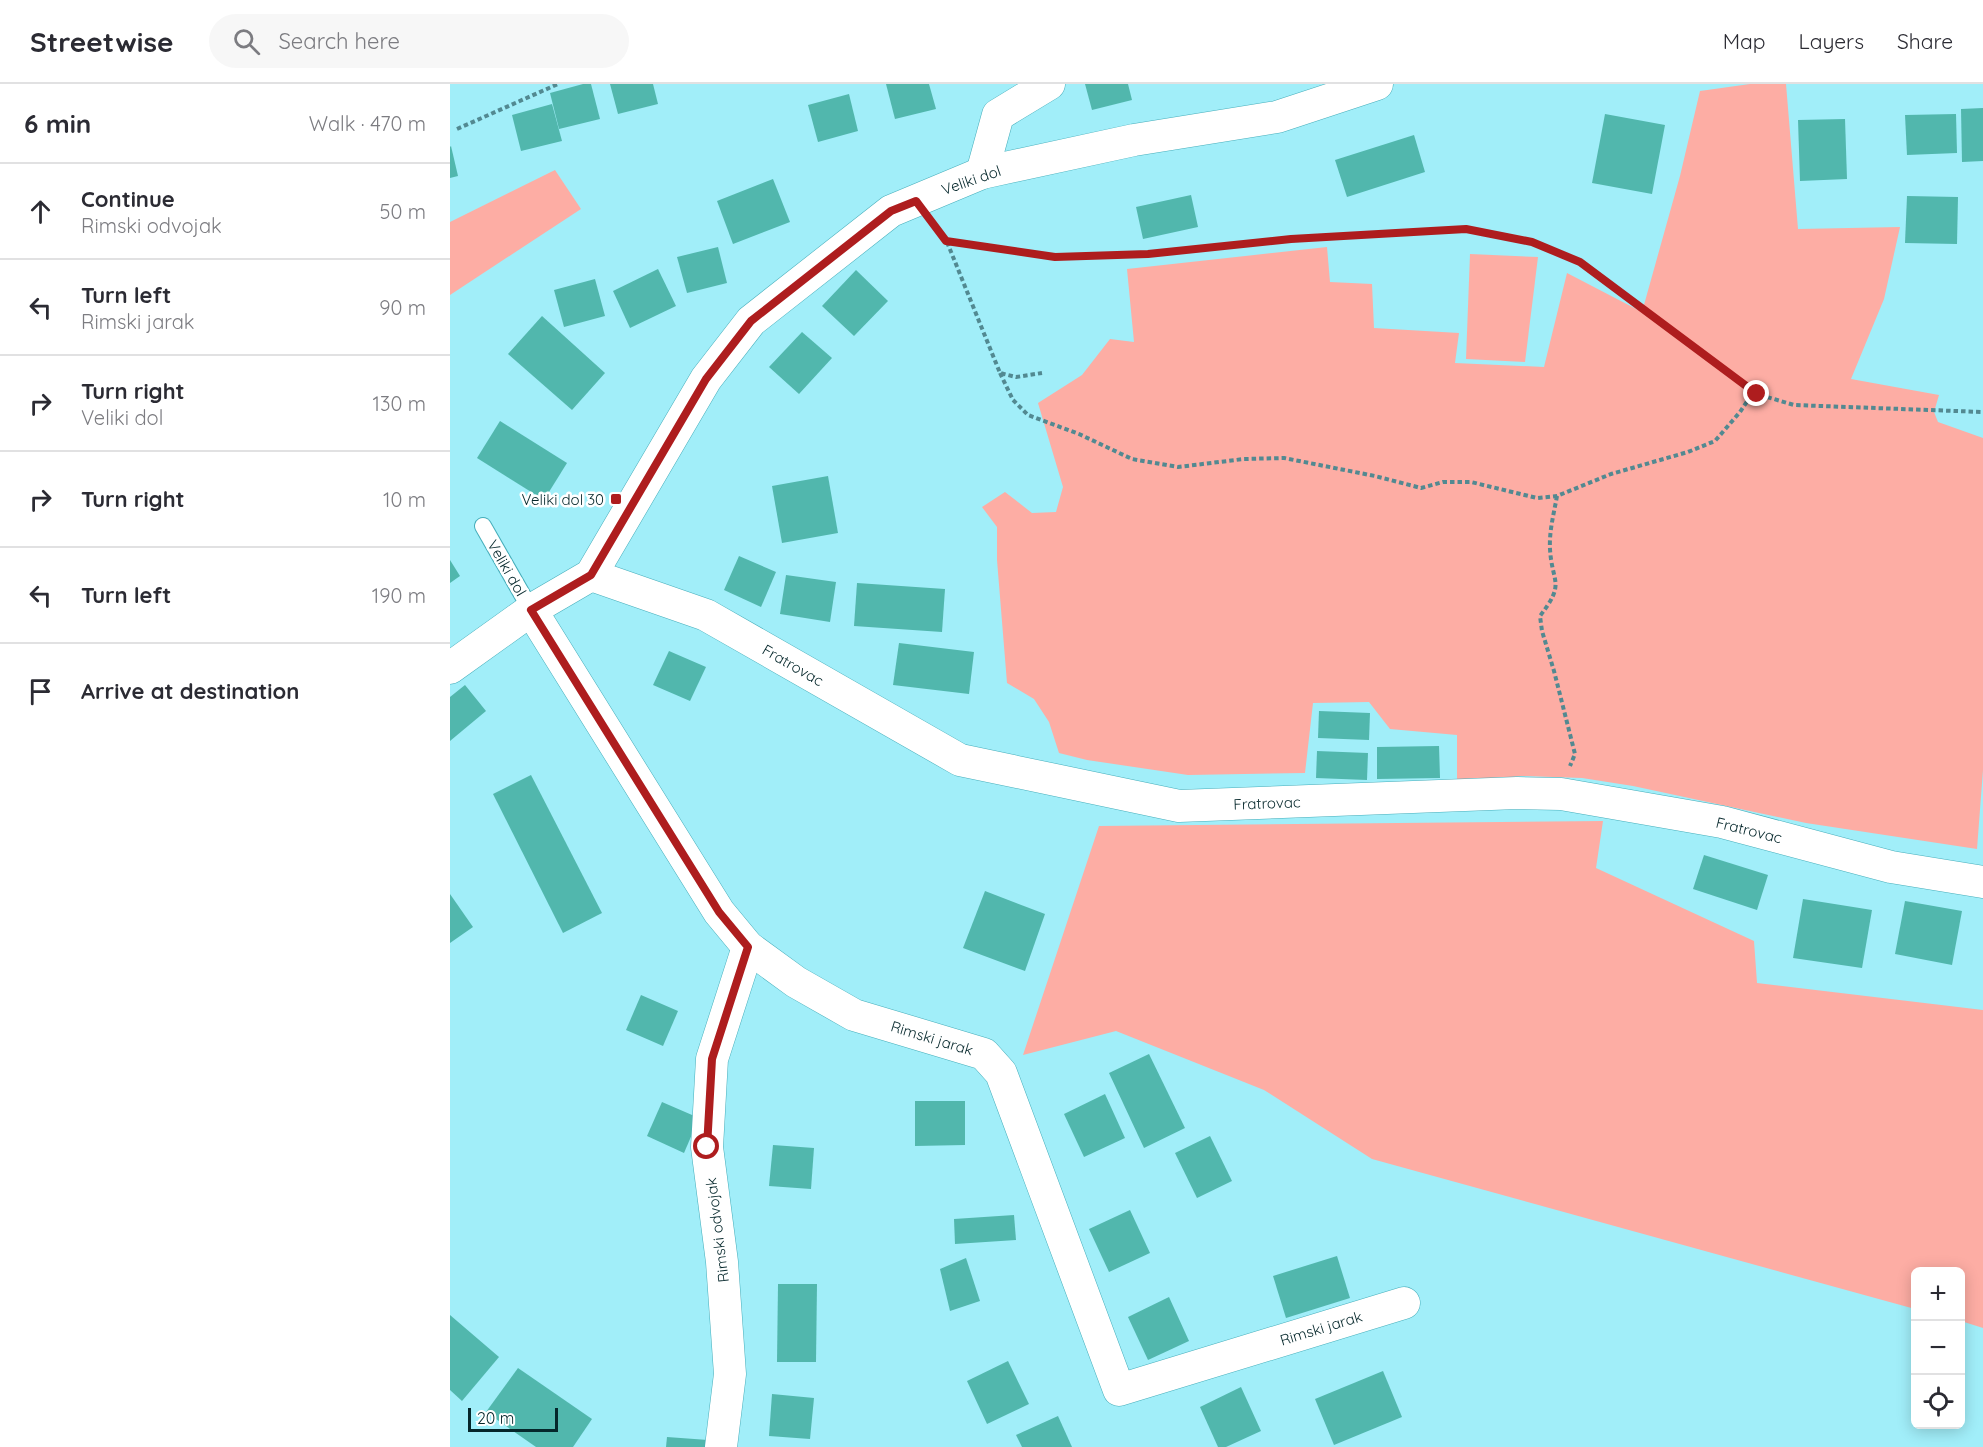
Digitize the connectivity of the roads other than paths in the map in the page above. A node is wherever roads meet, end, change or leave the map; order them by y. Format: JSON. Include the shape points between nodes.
{"nodes":[{"id":1,"x":1049,"y":84,"type":"edge"},
{"id":2,"x":1377,"y":84,"type":"edge"},
{"id":3,"x":982,"y":173,"type":"junction"},
{"id":4,"x":483,"y":525,"type":"dead end"},
{"id":5,"x":591,"y":575,"type":"junction"},
{"id":6,"x":531,"y":610,"type":"junction"},
{"id":7,"x":450,"y":668,"type":"edge"},
{"id":8,"x":1983,"y":882,"type":"edge"},
{"id":9,"x":748,"y":947,"type":"junction"},
{"id":10,"x":1404,"y":1303,"type":"dead end"},
{"id":11,"x":722,"y":1447,"type":"edge"}],
"edges":[{"from":1,"to":3,"type":"street","via":[[998,116]]},
{"from":2,"to":3,"type":"street","name":"Veliki dol","via":[[1277,117],[1134,140]]},
{"from":3,"to":5,"type":"street","name":"Veliki dol","via":[[891,211],[751,321],[706,379]]},
{"from":4,"to":6,"type":"lane","name":"Veliki dol"},
{"from":5,"to":6,"type":"street","name":"Veliki dol"},
{"from":5,"to":8,"type":"street","name":"Fratrovac","via":[[706,615],[960,760],[1179,806],[1561,794],[1722,822],[1891,867]]},
{"from":6,"to":7,"type":"street","name":"Veliki dol"},
{"from":6,"to":9,"type":"street","name":"Rimski jarak","via":[[719,912]]},
{"from":9,"to":10,"type":"street","name":"Rimski jarak","via":[[796,982],[854,1016],[984,1054],[1001,1073],[1119,1390]]},
{"from":9,"to":11,"type":"street","name":"Rimski odvojak","via":[[712,1059],[707,1147],[722,1262],[730,1374]]}]}
